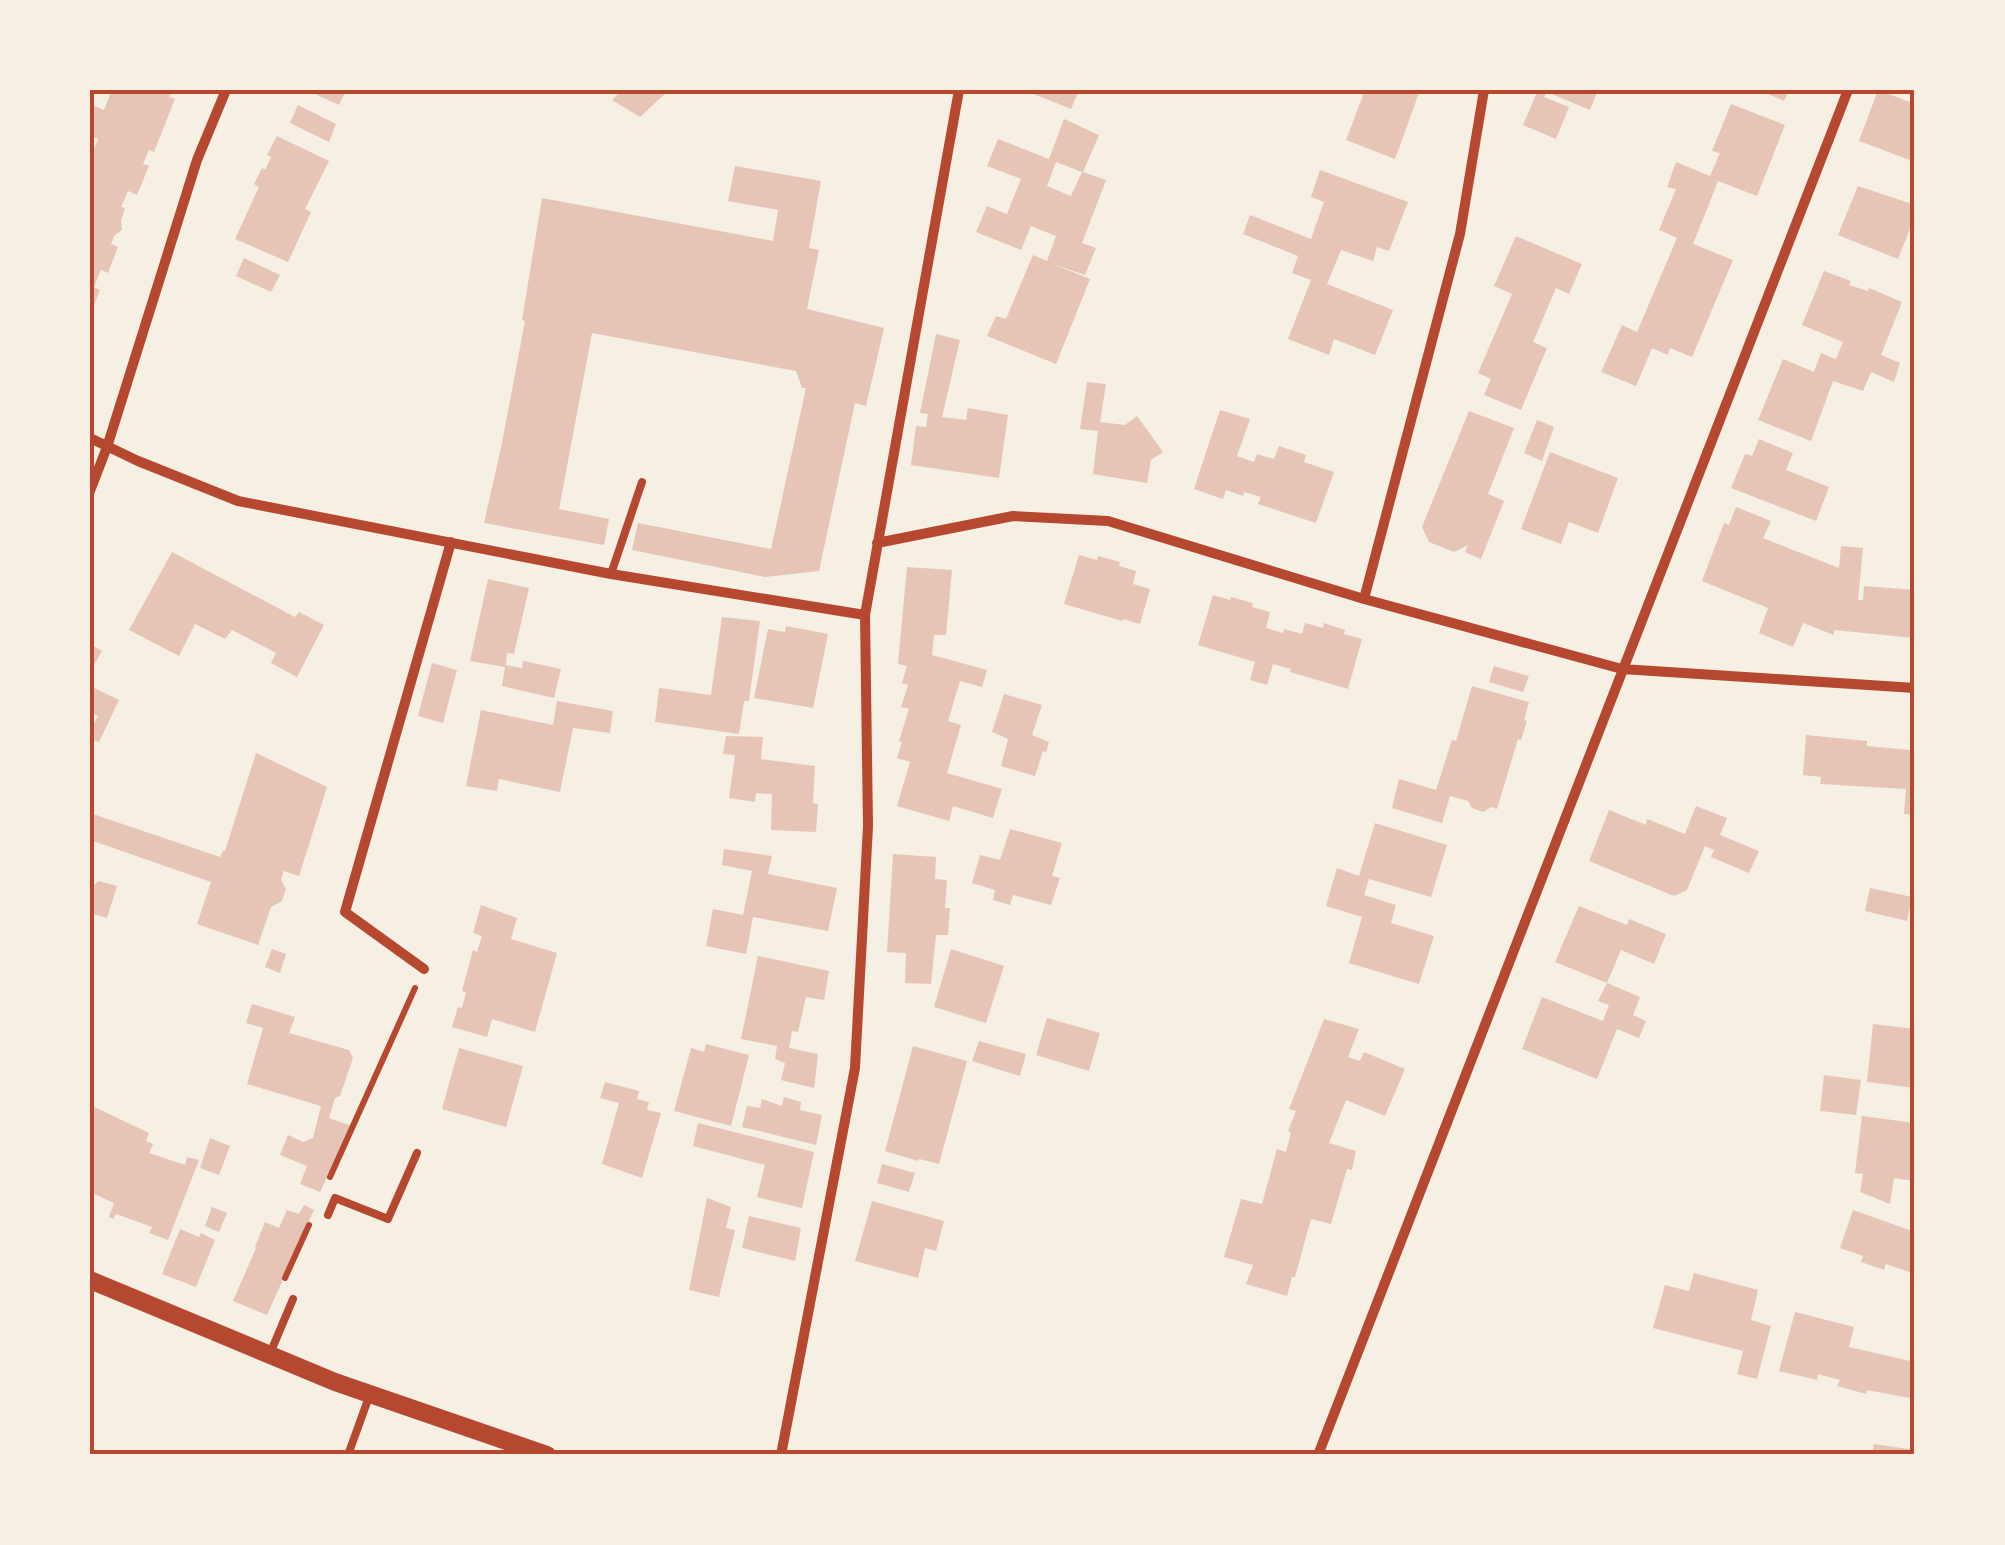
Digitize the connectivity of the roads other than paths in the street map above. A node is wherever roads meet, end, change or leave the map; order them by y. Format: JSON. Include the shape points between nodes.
{"nodes":[{"id":1,"x":226,"y":90,"type":"edge"},
{"id":2,"x":959,"y":90,"type":"edge"},
{"id":3,"x":1484,"y":90,"type":"edge"},
{"id":4,"x":1848,"y":90,"type":"edge"},
{"id":5,"x":90,"y":438,"type":"edge"},
{"id":6,"x":107,"y":447,"type":"junction"},
{"id":7,"x":642,"y":482,"type":"dead end"},
{"id":8,"x":90,"y":491,"type":"edge"},
{"id":9,"x":452,"y":542,"type":"junction"},
{"id":10,"x":877,"y":543,"type":"junction"},
{"id":11,"x":611,"y":574,"type":"junction"},
{"id":12,"x":1364,"y":599,"type":"junction"},
{"id":13,"x":865,"y":615,"type":"junction"},
{"id":14,"x":1622,"y":669,"type":"junction"},
{"id":15,"x":1915,"y":688,"type":"edge"},
{"id":16,"x":424,"y":969,"type":"road end"},
{"id":17,"x":417,"y":1154,"type":"dead end"},
{"id":18,"x":328,"y":1215,"type":"dead end"},
{"id":19,"x":90,"y":1280,"type":"edge"},
{"id":20,"x":293,"y":1299,"type":"dead end"},
{"id":21,"x":270,"y":1356,"type":"junction"},
{"id":22,"x":370,"y":1394,"type":"junction"},
{"id":23,"x":348,"y":1455,"type":"edge"},
{"id":24,"x":547,"y":1455,"type":"edge"},
{"id":25,"x":781,"y":1455,"type":"edge"},
{"id":26,"x":1318,"y":1455,"type":"edge"}],
"edges":[{"from":1,"to":6,"type":"street","via":[[197,160]]},
{"from":2,"to":10,"type":"street"},
{"from":3,"to":12,"type":"street","via":[[1460,234]]},
{"from":4,"to":14,"type":"street"},
{"from":5,"to":6,"type":"street"},
{"from":6,"to":8,"type":"street"},
{"from":6,"to":9,"type":"street","via":[[238,502]]},
{"from":7,"to":11,"type":"lane"},
{"from":9,"to":11,"type":"street"},
{"from":9,"to":16,"type":"street","via":[[345,912]]},
{"from":10,"to":12,"type":"street","via":[[1013,516],[1108,520]]},
{"from":10,"to":13,"type":"street"},
{"from":11,"to":13,"type":"street"},
{"from":12,"to":14,"type":"street"},
{"from":13,"to":25,"type":"street","via":[[868,826],[855,1068]]},
{"from":14,"to":15,"type":"street"},
{"from":14,"to":26,"type":"street"},
{"from":17,"to":18,"type":"lane","via":[[388,1219],[335,1198]]},
{"from":19,"to":21,"type":"street"},
{"from":20,"to":21,"type":"lane"},
{"from":21,"to":22,"type":"street"},
{"from":22,"to":23,"type":"lane"},
{"from":22,"to":24,"type":"street"}]}
